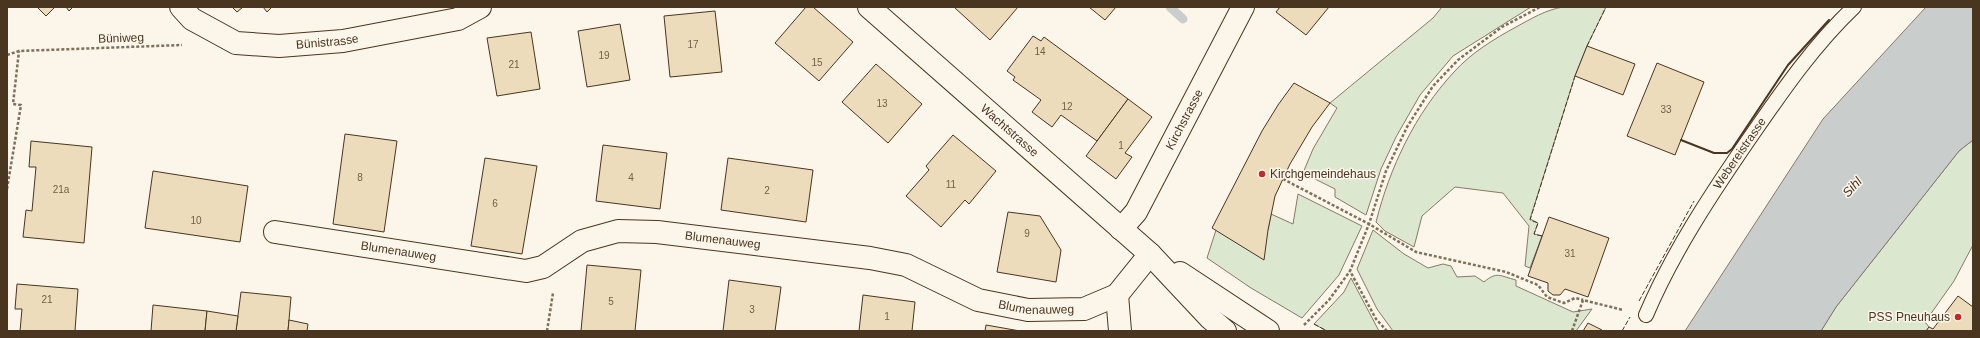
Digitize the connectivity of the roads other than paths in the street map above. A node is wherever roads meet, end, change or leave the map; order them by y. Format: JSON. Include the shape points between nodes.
{"nodes":[{"id":1,"x":181,"y":7,"type":"edge"},
{"id":2,"x":480,"y":7,"type":"edge"},
{"id":3,"x":869,"y":7,"type":"edge"},
{"id":4,"x":1243,"y":7,"type":"edge"},
{"id":5,"x":1854,"y":7,"type":"edge"},
{"id":6,"x":1121,"y":229,"type":"junction"},
{"id":7,"x":276,"y":232,"type":"dead end"},
{"id":8,"x":1150,"y":254,"type":"junction"},
{"id":9,"x":1117,"y":295,"type":"junction"},
{"id":10,"x":1646,"y":315,"type":"road end"},
{"id":11,"x":1120,"y":331,"type":"edge"},
{"id":12,"x":1225,"y":331,"type":"edge"},
{"id":13,"x":1268,"y":331,"type":"edge"}],
"edges":[{"from":1,"to":2,"type":"street","name":"Bünistrasse","via":[[192,19],[236,43],[280,46],[343,41],[458,19]]},
{"from":3,"to":6,"type":"street","name":"Wachtstrasse"},
{"from":4,"to":6,"type":"street","name":"Kirchstrasse","via":[[1136,212]]},
{"from":5,"to":10,"type":"lane","name":"Webereistrasse","via":[[1831,29],[1788,81],[1676,253]]},
{"from":6,"to":8,"type":"street","name":"Wachtstrasse"},
{"from":7,"to":9,"type":"street","name":"Blumenauweg","via":[[526,271],[544,267],[582,241],[618,231],[657,232],[870,258],[906,265],[978,300],[1028,310],[1084,309]]},
{"from":8,"to":9,"type":"street","name":"Blumenauweg"},
{"from":8,"to":12,"type":"street","name":"Wachtstrasse"},
{"from":8,"to":13,"type":"street","name":"Wachtstrasse"},
{"from":9,"to":11,"type":"street"}]}
